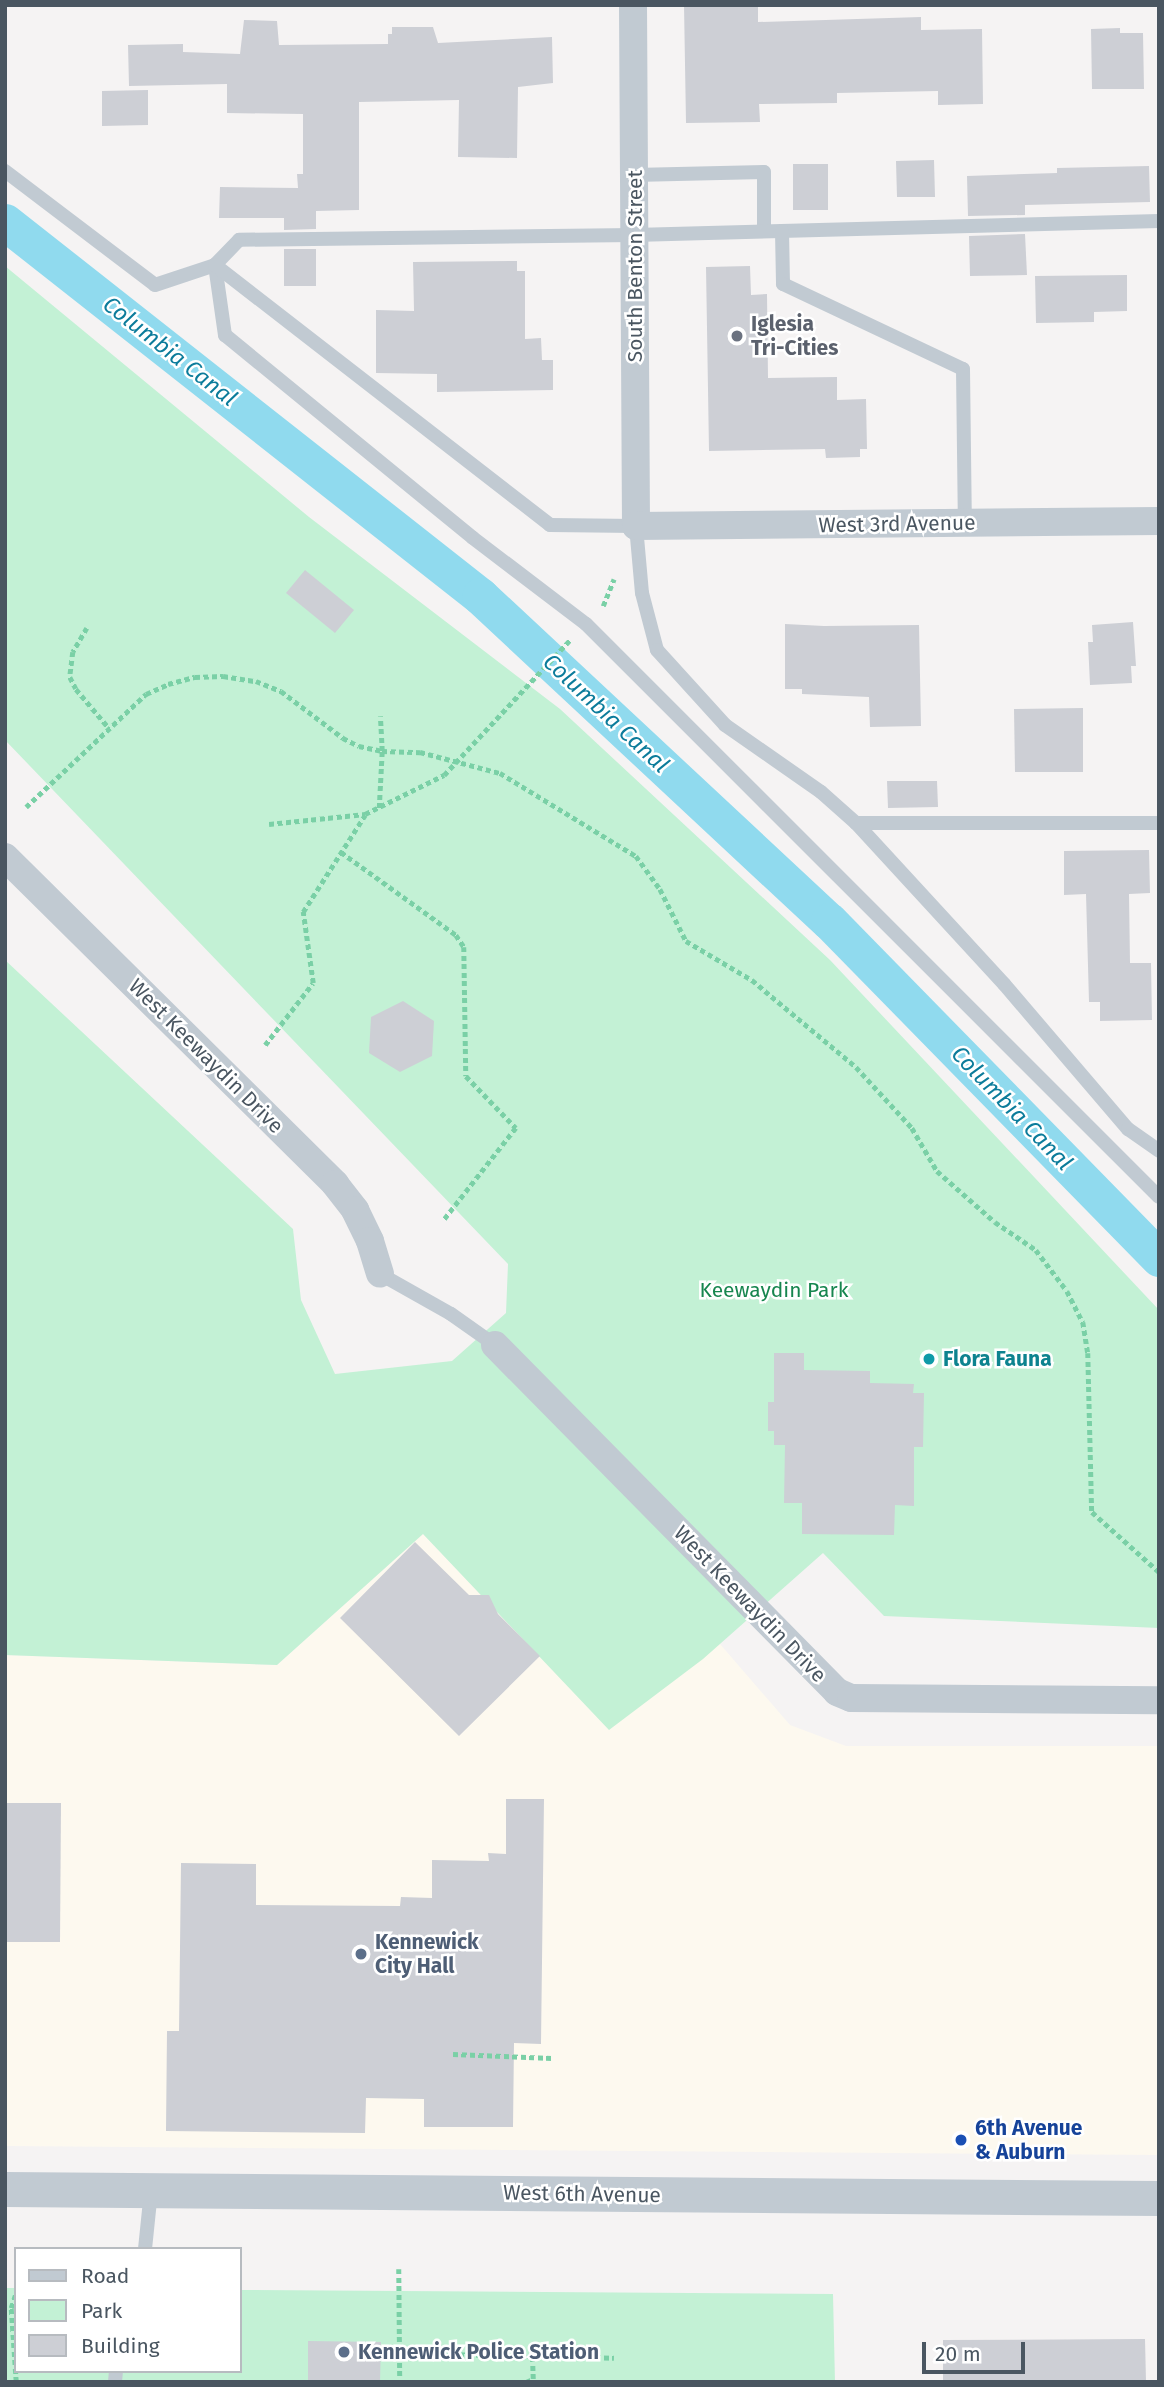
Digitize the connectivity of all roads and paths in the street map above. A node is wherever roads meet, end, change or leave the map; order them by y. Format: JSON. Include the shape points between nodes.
{"nodes":[{"id":1,"x":633,"y":5,"type":"edge"},
{"id":2,"x":5,"y":171,"type":"edge"},
{"id":3,"x":634,"y":175,"type":"junction"},
{"id":4,"x":1159,"y":221,"type":"edge"},
{"id":5,"x":764,"y":231,"type":"junction"},
{"id":6,"x":782,"y":231,"type":"junction"},
{"id":7,"x":634,"y":235,"type":"junction"},
{"id":8,"x":215,"y":265,"type":"junction"},
{"id":9,"x":1159,"y":521,"type":"edge"},
{"id":10,"x":965,"y":523,"type":"junction"},
{"id":11,"x":636,"y":526,"type":"junction"},
{"id":12,"x":87,"y":628,"type":"dead end"},
{"id":13,"x":581,"y":629,"type":"junction"},
{"id":14,"x":380,"y":716,"type":"dead end"},
{"id":15,"x":109,"y":728,"type":"junction"},
{"id":16,"x":382,"y":751,"type":"junction"},
{"id":17,"x":458,"y":760,"type":"junction"},
{"id":18,"x":26,"y":807,"type":"dead end"},
{"id":19,"x":379,"y":808,"type":"junction"},
{"id":20,"x":365,"y":814,"type":"junction"},
{"id":21,"x":856,"y":823,"type":"junction"},
{"id":22,"x":1159,"y":823,"type":"edge"},
{"id":23,"x":269,"y":824,"type":"dead end"},
{"id":24,"x":341,"y":852,"type":"junction"},
{"id":25,"x":5,"y":857,"type":"edge"},
{"id":26,"x":265,"y":1045,"type":"dead end"},
{"id":27,"x":1159,"y":1151,"type":"edge"},
{"id":28,"x":1159,"y":1197,"type":"edge"},
{"id":29,"x":443,"y":1221,"type":"dead end"},
{"id":30,"x":380,"y":1274,"type":"joint"},
{"id":31,"x":495,"y":1345,"type":"joint"},
{"id":32,"x":1159,"y":1572,"type":"edge"},
{"id":33,"x":1159,"y":1700,"type":"edge"},
{"id":34,"x":453,"y":2054,"type":"dead end"},
{"id":35,"x":552,"y":2059,"type":"dead end"},
{"id":36,"x":5,"y":2189,"type":"edge"},
{"id":37,"x":151,"y":2191,"type":"junction"},
{"id":38,"x":1159,"y":2199,"type":"edge"},
{"id":39,"x":145,"y":2247,"type":"edge"},
{"id":40,"x":399,"y":2269,"type":"dead end"},
{"id":41,"x":14,"y":2299,"type":"edge"},
{"id":42,"x":14,"y":2352,"type":"edge"},
{"id":43,"x":400,"y":2353,"type":"junction"},
{"id":44,"x":532,"y":2356,"type":"junction"},
{"id":45,"x":614,"y":2358,"type":"dead end"},
{"id":46,"x":400,"y":2382,"type":"edge"},
{"id":47,"x":526,"y":2382,"type":"edge"}],
"edges":[{"from":1,"to":3,"type":"street","name":"South Benton Street"},
{"from":2,"to":8,"type":"lane","via":[[155,285]]},
{"from":3,"to":5,"type":"lane","via":[[764,172]]},
{"from":3,"to":7,"type":"street","name":"South Benton Street"},
{"from":4,"to":6,"type":"lane"},
{"from":5,"to":6,"type":"lane"},
{"from":5,"to":7,"type":"lane"},
{"from":6,"to":10,"type":"lane","via":[[783,284],[963,369]]},
{"from":7,"to":8,"type":"lane","via":[[239,240]]},
{"from":7,"to":11,"type":"street","name":"South Benton Street"},
{"from":8,"to":11,"type":"lane","via":[[550,525]]},
{"from":8,"to":13,"type":"lane","via":[[226,335]]},
{"from":9,"to":10,"type":"street","name":"West 3rd Avenue"},
{"from":10,"to":11,"type":"street","name":"West 3rd Avenue"},
{"from":11,"to":13,"type":"path","via":[[604,605]]},
{"from":11,"to":21,"type":"lane","via":[[642,593],[657,650],[725,725],[821,792]]},
{"from":12,"to":15,"type":"path","via":[[73,652],[70,677]]},
{"from":13,"to":17,"type":"path"},
{"from":13,"to":28,"type":"lane"},
{"from":14,"to":16,"type":"path"},
{"from":15,"to":16,"type":"path","via":[[146,694],[195,677],[223,676],[281,691],[343,738]]},
{"from":15,"to":18,"type":"path"},
{"from":16,"to":17,"type":"path"},
{"from":16,"to":19,"type":"path"},
{"from":17,"to":19,"type":"path","via":[[444,775]]},
{"from":17,"to":32,"type":"path","via":[[500,773],[636,856],[660,889],[686,940],[752,979],[856,1067],[912,1128],[937,1171],[995,1222],[1036,1250],[1068,1291],[1083,1322],[1088,1353],[1092,1512]]},
{"from":19,"to":20,"type":"path"},
{"from":20,"to":23,"type":"path"},
{"from":20,"to":24,"type":"path"},
{"from":21,"to":22,"type":"lane"},
{"from":21,"to":27,"type":"lane","via":[[1004,984],[1128,1129]]},
{"from":24,"to":26,"type":"path","via":[[303,912],[313,983]]},
{"from":24,"to":29,"type":"path","via":[[456,935],[464,947],[466,1076],[516,1128]]},
{"from":25,"to":30,"type":"street","name":"West Keewaydin Drive","via":[[335,1184],[355,1210]]},
{"from":30,"to":31,"type":"lane","via":[[452,1314]]},
{"from":31,"to":33,"type":"street","name":"West Keewaydin Drive","via":[[837,1692],[851,1698]]},
{"from":34,"to":35,"type":"path"},
{"from":36,"to":37,"type":"street","name":"West 6th Avenue"},
{"from":37,"to":38,"type":"street","name":"West 6th Avenue"},
{"from":37,"to":39,"type":"lane"},
{"from":40,"to":43,"type":"path"},
{"from":41,"to":42,"type":"path"},
{"from":43,"to":44,"type":"path"},
{"from":43,"to":46,"type":"path"},
{"from":44,"to":45,"type":"path"},
{"from":44,"to":47,"type":"path","via":[[533,2379]]}]}
